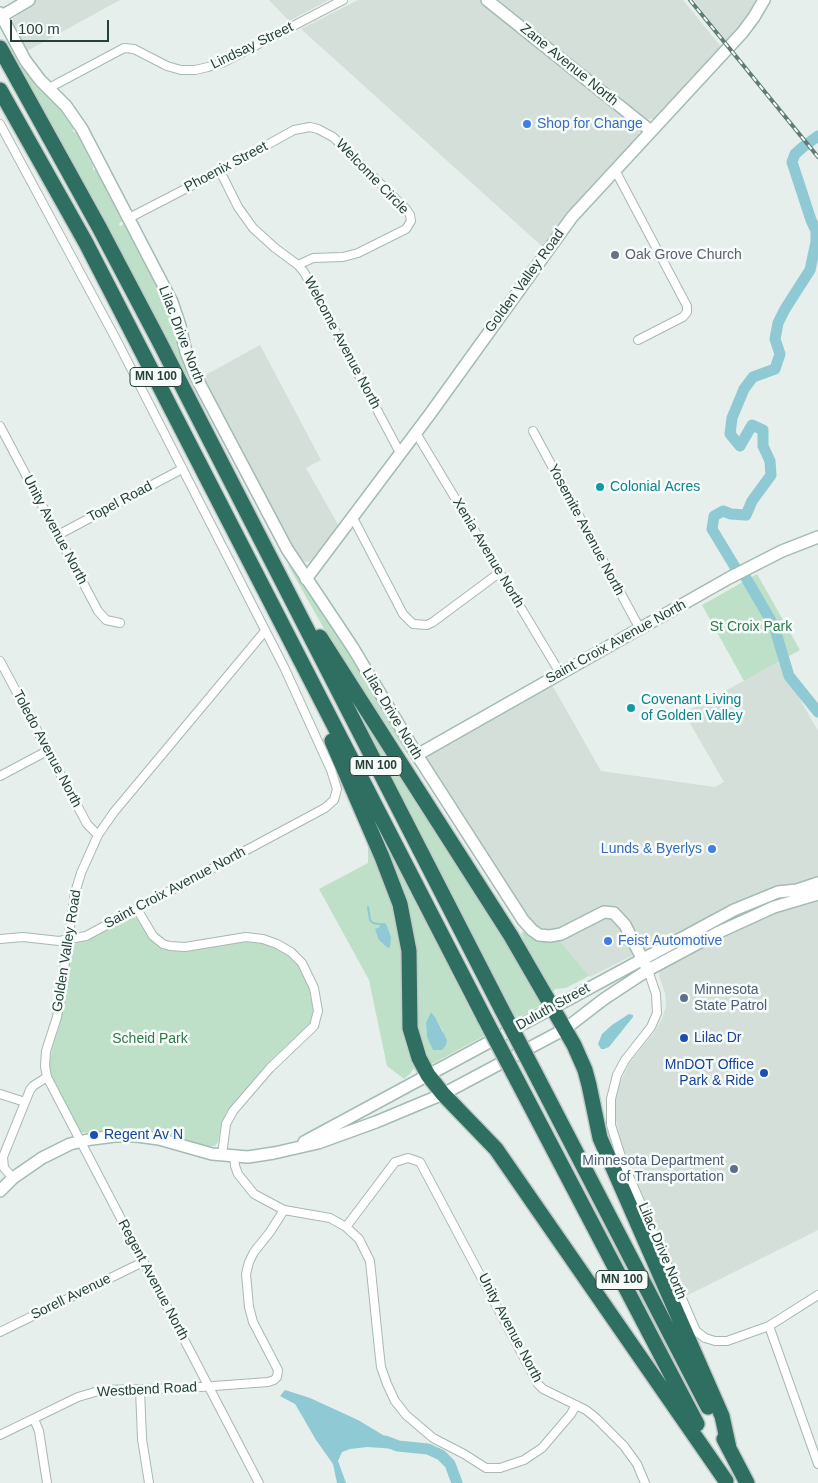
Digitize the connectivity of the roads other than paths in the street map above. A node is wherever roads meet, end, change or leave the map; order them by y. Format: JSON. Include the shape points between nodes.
{"nodes":[{"id":1,"x":30,"y":0,"type":"edge"},
{"id":2,"x":343,"y":0,"type":"edge"},
{"id":3,"x":488,"y":0,"type":"edge"},
{"id":4,"x":764,"y":0,"type":"edge"},
{"id":5,"x":1,"y":14,"type":"edge"},
{"id":6,"x":0,"y":48,"type":"edge"},
{"id":7,"x":49,"y":88,"type":"junction"},
{"id":8,"x":0,"y":90,"type":"edge"},
{"id":9,"x":1,"y":127,"type":"edge"},
{"id":10,"x":651,"y":131,"type":"junction"},
{"id":11,"x":326,"y":132,"type":"joint"},
{"id":12,"x":615,"y":170,"type":"junction"},
{"id":13,"x":220,"y":171,"type":"junction"},
{"id":14,"x":129,"y":218,"type":"junction"},
{"id":15,"x":298,"y":265,"type":"junction"},
{"id":16,"x":638,"y":340,"type":"dead end"},
{"id":17,"x":0,"y":426,"type":"edge"},
{"id":18,"x":533,"y":431,"type":"dead end"},
{"id":19,"x":416,"y":433,"type":"junction"},
{"id":20,"x":400,"y":453,"type":"junction"},
{"id":21,"x":182,"y":469,"type":"junction"},
{"id":22,"x":352,"y":516,"type":"junction"},
{"id":23,"x":252,"y":522,"type":"junction"},
{"id":24,"x":58,"y":535,"type":"junction"},
{"id":25,"x":818,"y":536,"type":"edge"},
{"id":26,"x":499,"y":573,"type":"junction"},
{"id":27,"x":306,"y":579,"type":"junction"},
{"id":28,"x":120,"y":623,"type":"dead end"},
{"id":29,"x":640,"y":629,"type":"junction"},
{"id":30,"x":266,"y":631,"type":"junction"},
{"id":31,"x":0,"y":661,"type":"edge"},
{"id":32,"x":304,"y":667,"type":"junction"},
{"id":33,"x":560,"y":673,"type":"junction"},
{"id":34,"x":47,"y":751,"type":"junction"},
{"id":35,"x":417,"y":755,"type":"junction"},
{"id":36,"x":0,"y":776,"type":"edge"},
{"id":37,"x":98,"y":835,"type":"junction"},
{"id":38,"x":818,"y":883,"type":"edge"},
{"id":39,"x":818,"y":894,"type":"edge"},
{"id":40,"x":137,"y":909,"type":"junction"},
{"id":41,"x":0,"y":939,"type":"edge"},
{"id":42,"x":68,"y":940,"type":"junction"},
{"id":43,"x":642,"y":959,"type":"junction"},
{"id":44,"x":648,"y":970,"type":"junction"},
{"id":45,"x":552,"y":1007,"type":"junction"},
{"id":46,"x":565,"y":1030,"type":"junction"},
{"id":47,"x":428,"y":1075,"type":"junction"},
{"id":48,"x":47,"y":1077,"type":"junction"},
{"id":49,"x":0,"y":1094,"type":"edge"},
{"id":50,"x":443,"y":1094,"type":"junction"},
{"id":51,"x":25,"y":1102,"type":"junction"},
{"id":52,"x":80,"y":1142,"type":"junction"},
{"id":53,"x":294,"y":1148,"type":"junction"},
{"id":54,"x":222,"y":1155,"type":"junction"},
{"id":55,"x":234,"y":1156,"type":"junction"},
{"id":56,"x":13,"y":1178,"type":"junction"},
{"id":57,"x":0,"y":1191,"type":"edge"},
{"id":58,"x":284,"y":1210,"type":"junction"},
{"id":59,"x":346,"y":1227,"type":"junction"},
{"id":60,"x":143,"y":1262,"type":"junction"},
{"id":61,"x":818,"y":1295,"type":"edge"},
{"id":62,"x":769,"y":1326,"type":"junction"},
{"id":63,"x":0,"y":1332,"type":"edge"},
{"id":64,"x":209,"y":1387,"type":"junction"},
{"id":65,"x":140,"y":1389,"type":"junction"},
{"id":66,"x":576,"y":1405,"type":"junction"},
{"id":67,"x":34,"y":1419,"type":"junction"},
{"id":68,"x":0,"y":1435,"type":"edge"},
{"id":69,"x":729,"y":1448,"type":"junction"},
{"id":70,"x":818,"y":1464,"type":"edge"},
{"id":71,"x":727,"y":1482,"type":"edge"},
{"id":72,"x":47,"y":1483,"type":"edge"},
{"id":73,"x":149,"y":1483,"type":"edge"},
{"id":74,"x":259,"y":1483,"type":"edge"},
{"id":75,"x":645,"y":1483,"type":"edge"},
{"id":76,"x":748,"y":1483,"type":"edge"}],
"edges":[{"from":1,"to":5,"type":"street"},
{"from":2,"to":7,"type":"street","name":"Lindsay Street","via":[[222,63],[180,70],[124,48]]},
{"from":3,"to":10,"type":"street","name":"Zane Avenue North"},
{"from":4,"to":10,"type":"street","name":"Golden Valley Road","via":[[742,34]]},
{"from":5,"to":7,"type":"street","name":"Lilac Drive North","via":[[26,60]]},
{"from":6,"to":23,"type":"highway","number":"MN 100","via":[[100,227]]},
{"from":7,"to":14,"type":"street","name":"Lilac Drive North","via":[[75,117]]},
{"from":8,"to":32,"type":"highway","number":"MN 100","via":[[86,243]]},
{"from":9,"to":21,"type":"street"},
{"from":10,"to":12,"type":"street","name":"Golden Valley Road"},
{"from":11,"to":13,"type":"street","name":"Phoenix Street","via":[[310,127],[294,130]]},
{"from":11,"to":15,"type":"street","name":"Welcome Circle","via":[[406,209],[411,221],[406,229],[358,252],[342,257],[313,258]]},
{"from":12,"to":16,"type":"street","via":[[687,306],[683,317]]},
{"from":12,"to":19,"type":"street","name":"Golden Valley Road","via":[[572,217]]},
{"from":13,"to":14,"type":"street","name":"Phoenix Street"},
{"from":13,"to":15,"type":"street","name":"Welcome Avenue North","via":[[253,228]]},
{"from":14,"to":27,"type":"street","name":"Lilac Drive North","via":[[172,302],[198,382],[278,534]]},
{"from":15,"to":20,"type":"street","name":"Welcome Avenue North","via":[[312,284]]},
{"from":17,"to":24,"type":"street","name":"Unity Avenue North"},
{"from":18,"to":29,"type":"street","name":"Yosemite Avenue North"},
{"from":19,"to":20,"type":"street","name":"Golden Valley Road"},
{"from":19,"to":26,"type":"street","name":"Xenia Avenue North"},
{"from":20,"to":22,"type":"street","name":"Golden Valley Road"},
{"from":21,"to":24,"type":"street","name":"Topel Road"},
{"from":21,"to":30,"type":"street"},
{"from":22,"to":26,"type":"street","via":[[403,614],[414,624],[433,622]]},
{"from":22,"to":27,"type":"street","name":"Golden Valley Road"},
{"from":23,"to":45,"type":"highway"},
{"from":23,"to":69,"type":"highway","number":"MN 100","bridge":true},
{"from":24,"to":28,"type":"street","name":"Unity Avenue North","via":[[98,611],[106,620]]},
{"from":25,"to":29,"type":"street","name":"Saint Croix Avenue North","via":[[754,565]]},
{"from":26,"to":33,"type":"street","name":"Xenia Avenue North"},
{"from":27,"to":35,"type":"street","name":"Lilac Drive North","via":[[353,648]]},
{"from":29,"to":33,"type":"street","name":"Saint Croix Avenue North"},
{"from":30,"to":37,"type":"street","name":"Golden Valley Road"},
{"from":30,"to":40,"type":"street","name":"Saint Croix Avenue North","via":[[332,770],[336,784],[334,800],[326,808]]},
{"from":31,"to":34,"type":"street","name":"Toledo Avenue North"},
{"from":32,"to":47,"type":"highway","via":[[400,904],[409,951],[410,1028],[418,1058]]},
{"from":32,"to":71,"type":"highway","number":"MN 100","bridge":true},
{"from":33,"to":35,"type":"street","name":"Saint Croix Avenue North"},
{"from":34,"to":36,"type":"street"},
{"from":34,"to":37,"type":"street","name":"Toledo Avenue North","via":[[86,824]]},
{"from":35,"to":43,"type":"street","name":"Lilac Drive North","via":[[532,930],[539,935],[555,936],[604,912],[614,913],[625,925]]},
{"from":37,"to":42,"type":"street","name":"Golden Valley Road","via":[[75,893]]},
{"from":38,"to":43,"type":"street","name":"Duluth Street","via":[[778,892],[734,910]]},
{"from":39,"to":44,"type":"street","name":"Duluth Street","via":[[774,907]]},
{"from":40,"to":42,"type":"street","name":"Saint Croix Avenue North","via":[[86,936]]},
{"from":40,"to":54,"type":"street","via":[[153,936],[170,946],[185,947],[246,937],[277,944],[302,963],[314,988],[318,1011],[314,1026],[276,1061],[233,1111],[226,1124]]},
{"from":41,"to":42,"type":"street","name":"Saint Croix Avenue North"},
{"from":42,"to":48,"type":"street","name":"Golden Valley Road","via":[[57,1017],[46,1051]]},
{"from":43,"to":44,"type":"street","name":"Lilac Drive North"},
{"from":43,"to":45,"type":"street","name":"Duluth Street"},
{"from":44,"to":46,"type":"street","name":"Duluth Street"},
{"from":44,"to":62,"type":"street","name":"Lilac Drive North","via":[[656,994],[657,1010],[651,1027],[617,1075],[611,1099],[611,1125],[622,1160],[696,1332],[715,1341],[727,1341]]},
{"from":45,"to":46,"type":"highway"},
{"from":45,"to":47,"type":"street","name":"Duluth Street"},
{"from":46,"to":50,"type":"street","name":"Duluth Street"},
{"from":46,"to":69,"type":"highway","via":[[585,1070],[600,1138],[722,1416]]},
{"from":47,"to":50,"type":"highway"},
{"from":47,"to":53,"type":"street","name":"Duluth Street"},
{"from":48,"to":51,"type":"street","via":[[33,1086]]},
{"from":48,"to":52,"type":"street","name":"Regent Avenue North"},
{"from":49,"to":51,"type":"street"},
{"from":50,"to":53,"type":"street","name":"Duluth Street","via":[[318,1143]]},
{"from":50,"to":71,"type":"highway","via":[[496,1149]]},
{"from":51,"to":56,"type":"street","via":[[3,1157],[4,1168]]},
{"from":52,"to":54,"type":"street","name":"Duluth Street","via":[[137,1136]]},
{"from":52,"to":56,"type":"street","name":"Duluth Street","via":[[42,1158]]},
{"from":52,"to":60,"type":"street","name":"Regent Avenue North"},
{"from":53,"to":55,"type":"street","name":"Duluth Street","via":[[260,1156]]},
{"from":54,"to":55,"type":"street","name":"Duluth Street"},
{"from":55,"to":58,"type":"street","via":[[238,1174],[254,1194]]},
{"from":56,"to":57,"type":"street"},
{"from":58,"to":59,"type":"street","via":[[330,1218]]},
{"from":58,"to":64,"type":"street","name":"Westbend Road","via":[[254,1252],[246,1274],[253,1322],[278,1370],[276,1377],[268,1382]]},
{"from":59,"to":66,"type":"street","name":"Unity Avenue North","via":[[395,1162],[414,1158],[420,1162],[538,1384]]},
{"from":59,"to":66,"type":"street","via":[[359,1239],[370,1261],[381,1367],[387,1384],[406,1415],[433,1438],[486,1468],[500,1468],[524,1460],[542,1448]]},
{"from":60,"to":63,"type":"street","name":"Sorell Avenue"},
{"from":60,"to":64,"type":"street","name":"Regent Avenue North"},
{"from":61,"to":62,"type":"street"},
{"from":62,"to":70,"type":"street"},
{"from":64,"to":65,"type":"street","name":"Westbend Road"},
{"from":64,"to":74,"type":"street","name":"Regent Avenue North"},
{"from":65,"to":67,"type":"street","name":"Westbend Road","via":[[90,1393]]},
{"from":65,"to":73,"type":"street","via":[[142,1439]]},
{"from":66,"to":75,"type":"street","name":"Unity Avenue North","via":[[596,1418],[624,1446]]},
{"from":67,"to":68,"type":"street","name":"Westbend Road"},
{"from":67,"to":72,"type":"street","via":[[39,1430]]},
{"from":69,"to":76,"type":"highway","number":"MN 100"}]}
